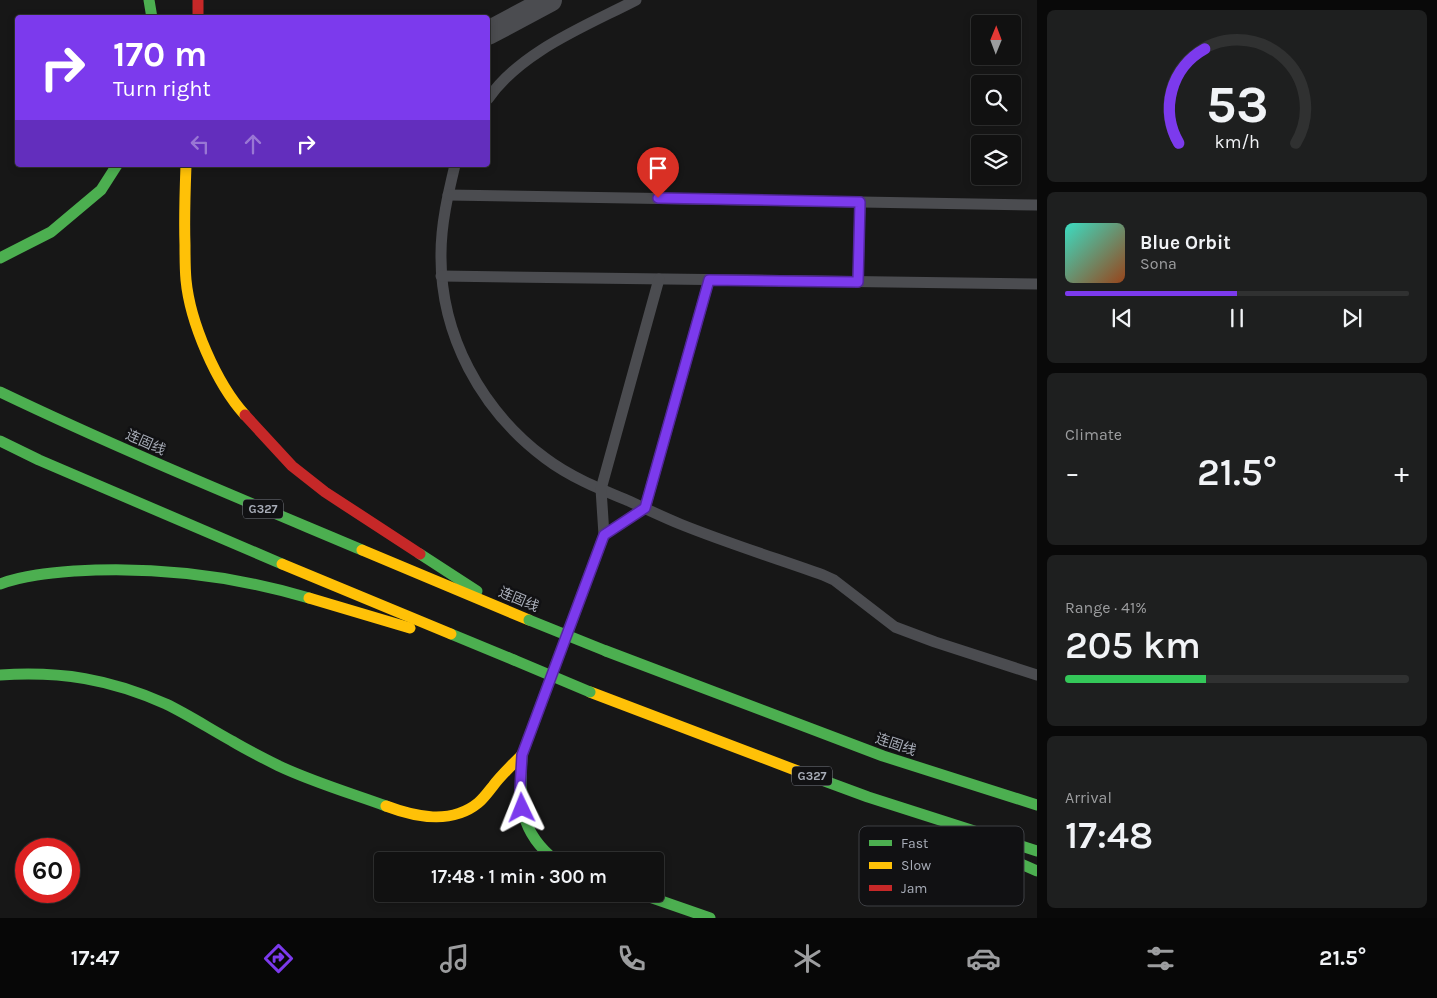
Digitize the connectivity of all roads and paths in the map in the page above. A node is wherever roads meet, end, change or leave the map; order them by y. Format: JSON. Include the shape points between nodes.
{"nodes":[{"id":1,"x":149,"y":0,"type":"edge"},
{"id":2,"x":198,"y":0,"type":"edge"},
{"id":3,"x":550,"y":0,"type":"edge"},
{"id":4,"x":636,"y":0,"type":"edge"},
{"id":5,"x":152,"y":15,"type":"edge"},
{"id":6,"x":198,"y":15,"type":"edge"},
{"id":7,"x":490,"y":31,"type":"edge"},
{"id":8,"x":490,"y":97,"type":"edge"},
{"id":9,"x":116,"y":167,"type":"edge"},
{"id":10,"x":186,"y":167,"type":"edge"},
{"id":11,"x":455,"y":167,"type":"edge"},
{"id":12,"x":448,"y":195,"type":"junction"},
{"id":13,"x":860,"y":202,"type":"junction"},
{"id":14,"x":1037,"y":205,"type":"edge"},
{"id":15,"x":0,"y":258,"type":"edge"},
{"id":16,"x":442,"y":276,"type":"junction"},
{"id":17,"x":659,"y":279,"type":"junction"},
{"id":18,"x":709,"y":280,"type":"junction"},
{"id":19,"x":858,"y":282,"type":"junction"},
{"id":20,"x":1037,"y":284,"type":"edge"},
{"id":21,"x":0,"y":392,"type":"edge"},
{"id":22,"x":0,"y":441,"type":"edge"},
{"id":23,"x":601,"y":489,"type":"junction"},
{"id":24,"x":645,"y":508,"type":"junction"},
{"id":25,"x":604,"y":535,"type":"junction"},
{"id":26,"x":0,"y":584,"type":"edge"},
{"id":27,"x":506,"y":609,"type":"junction"},
{"id":28,"x":492,"y":652,"type":"junction"},
{"id":29,"x":0,"y":675,"type":"edge"},
{"id":30,"x":1037,"y":675,"type":"edge"},
{"id":31,"x":522,"y":755,"type":"junction"},
{"id":32,"x":877,"y":800,"type":"junction"},
{"id":33,"x":1037,"y":805,"type":"edge"},
{"id":34,"x":936,"y":826,"type":"edge"},
{"id":35,"x":959,"y":826,"type":"edge"},
{"id":36,"x":1024,"y":847,"type":"edge"},
{"id":37,"x":1037,"y":851,"type":"edge"},
{"id":38,"x":544,"y":852,"type":"edge"},
{"id":39,"x":1024,"y":865,"type":"edge"},
{"id":40,"x":1037,"y":871,"type":"edge"},
{"id":41,"x":664,"y":902,"type":"edge"},
{"id":42,"x":710,"y":918,"type":"edge"}],
"edges":[{"from":1,"to":5,"type":"main road"},
{"from":2,"to":6,"type":"main road"},
{"from":3,"to":7,"type":"street"},
{"from":4,"to":8,"type":"lane","via":[[537,53],[505,78]]},
{"from":9,"to":15,"type":"main road","via":[[101,190],[51,232]]},
{"from":10,"to":27,"type":"main road","via":[[186,280],[192,311],[213,368],[238,408],[292,466],[325,492]]},
{"from":11,"to":12,"type":"lane"},
{"from":12,"to":13,"type":"lane"},
{"from":12,"to":16,"type":"lane","via":[[441,253]]},
{"from":13,"to":14,"type":"lane"},
{"from":13,"to":19,"type":"lane"},
{"from":16,"to":17,"type":"lane"},
{"from":16,"to":23,"type":"lane","via":[[447,312],[463,357],[481,392],[519,437],[546,459]]},
{"from":17,"to":18,"type":"lane"},
{"from":17,"to":23,"type":"lane"},
{"from":18,"to":19,"type":"lane"},
{"from":18,"to":24,"type":"lane"},
{"from":19,"to":20,"type":"lane"},
{"from":21,"to":27,"type":"main road","name":"连固线","number":"G327","via":[[238,498]]},
{"from":22,"to":28,"type":"main road","number":"G327","via":[[230,543]]},
{"from":23,"to":24,"type":"lane"},
{"from":23,"to":25,"type":"lane"},
{"from":24,"to":25,"type":"lane"},
{"from":24,"to":30,"type":"lane","via":[[834,580],[881,618],[905,632]]},
{"from":25,"to":31,"type":"lane"},
{"from":26,"to":28,"type":"main road","via":[[53,573],[96,570],[153,570],[216,576],[282,590]]},
{"from":27,"to":33,"type":"main road","name":"连固线","number":"G327","bridge":true,"via":[[606,651],[883,756]]},
{"from":28,"to":32,"type":"main road","number":"G327","bridge":true},
{"from":29,"to":31,"type":"main road","via":[[62,674],[127,688],[189,716],[298,774],[423,817],[437,818],[470,809]]},
{"from":31,"to":38,"type":"main road","via":[[520,789],[525,821],[531,837]]},
{"from":32,"to":34,"type":"main road"},
{"from":32,"to":35,"type":"main road","number":"G327"},
{"from":36,"to":37,"type":"main road","number":"G327"},
{"from":39,"to":40,"type":"main road"},
{"from":41,"to":42,"type":"main road"}]}
